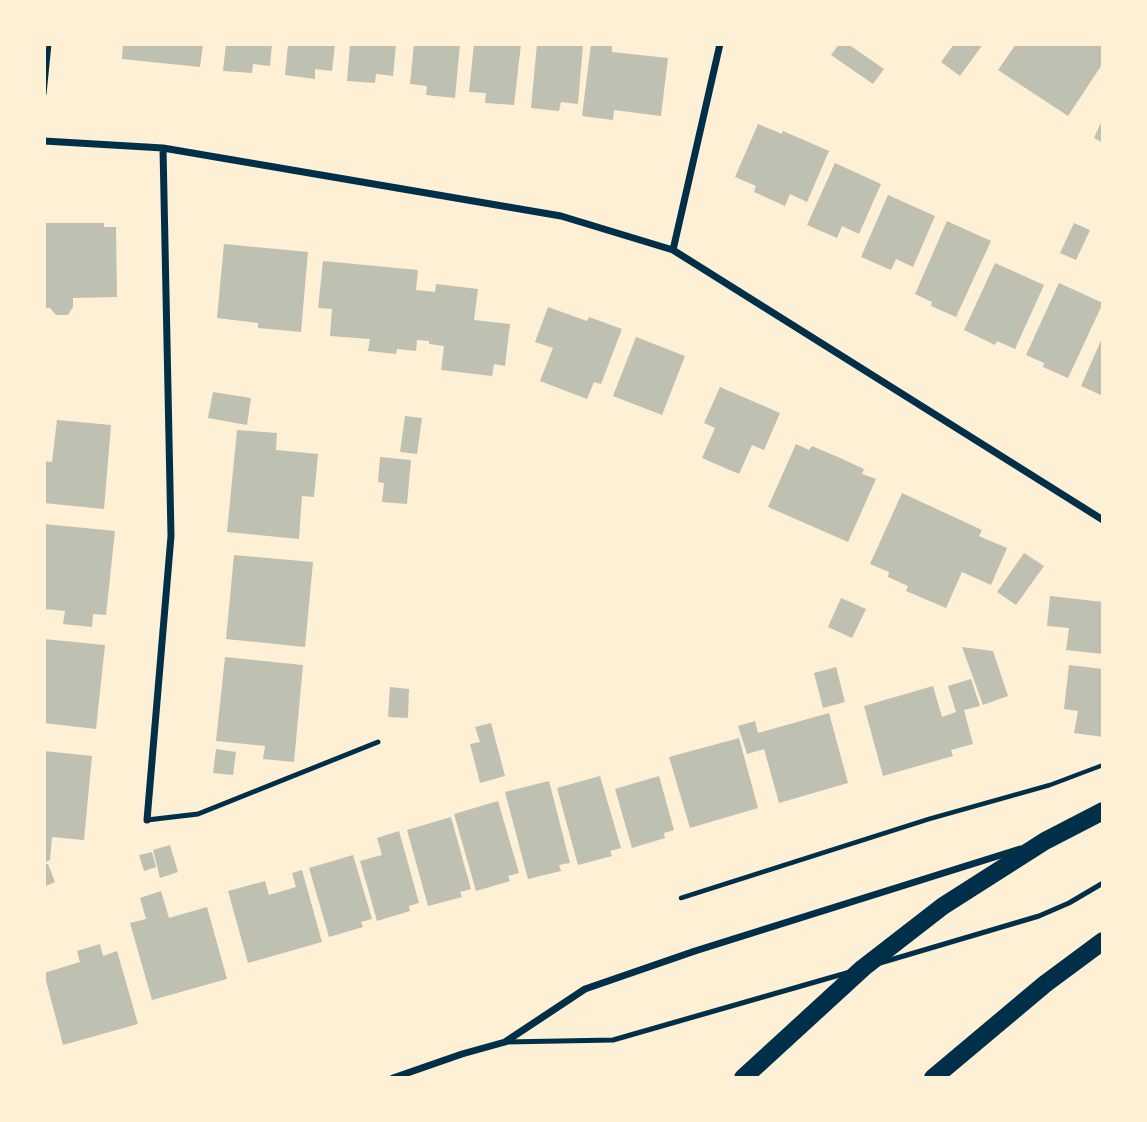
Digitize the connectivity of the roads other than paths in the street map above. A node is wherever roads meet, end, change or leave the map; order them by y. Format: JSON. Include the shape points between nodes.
{"nodes":[{"id":1,"x":50,"y":44,"type":"edge"},
{"id":2,"x":720,"y":44,"type":"edge"},
{"id":3,"x":44,"y":94,"type":"edge"},
{"id":4,"x":44,"y":141,"type":"edge"},
{"id":5,"x":163,"y":148,"type":"junction"},
{"id":6,"x":673,"y":250,"type":"junction"},
{"id":7,"x":1103,"y":520,"type":"edge"},
{"id":8,"x":378,"y":742,"type":"dead end"},
{"id":9,"x":1103,"y":811,"type":"edge"},
{"id":10,"x":147,"y":820,"type":"joint"},
{"id":11,"x":1045,"y":841,"type":"junction"},
{"id":12,"x":1103,"y":883,"type":"edge"},
{"id":13,"x":1103,"y":941,"type":"edge"},
{"id":14,"x":863,"y":968,"type":"junction"},
{"id":15,"x":505,"y":1042,"type":"junction"},
{"id":16,"x":393,"y":1078,"type":"edge"},
{"id":17,"x":743,"y":1078,"type":"edge"},
{"id":18,"x":933,"y":1078,"type":"edge"}],
"edges":[{"from":1,"to":3,"type":"lane"},
{"from":2,"to":6,"type":"street"},
{"from":4,"to":5,"type":"street"},
{"from":5,"to":6,"type":"street","via":[[561,216]]},
{"from":5,"to":10,"type":"street","via":[[171,536]]},
{"from":6,"to":7,"type":"street"},
{"from":8,"to":10,"type":"lane","via":[[198,814]]},
{"from":9,"to":11,"type":"main road"},
{"from":11,"to":14,"type":"main road","via":[[943,906]]},
{"from":11,"to":15,"type":"street","via":[[585,989]]},
{"from":12,"to":14,"type":"lane","via":[[1039,916]]},
{"from":13,"to":18,"type":"main road"},
{"from":14,"to":15,"type":"lane","via":[[613,1040]]},
{"from":14,"to":17,"type":"main road"},
{"from":15,"to":16,"type":"street"}]}
